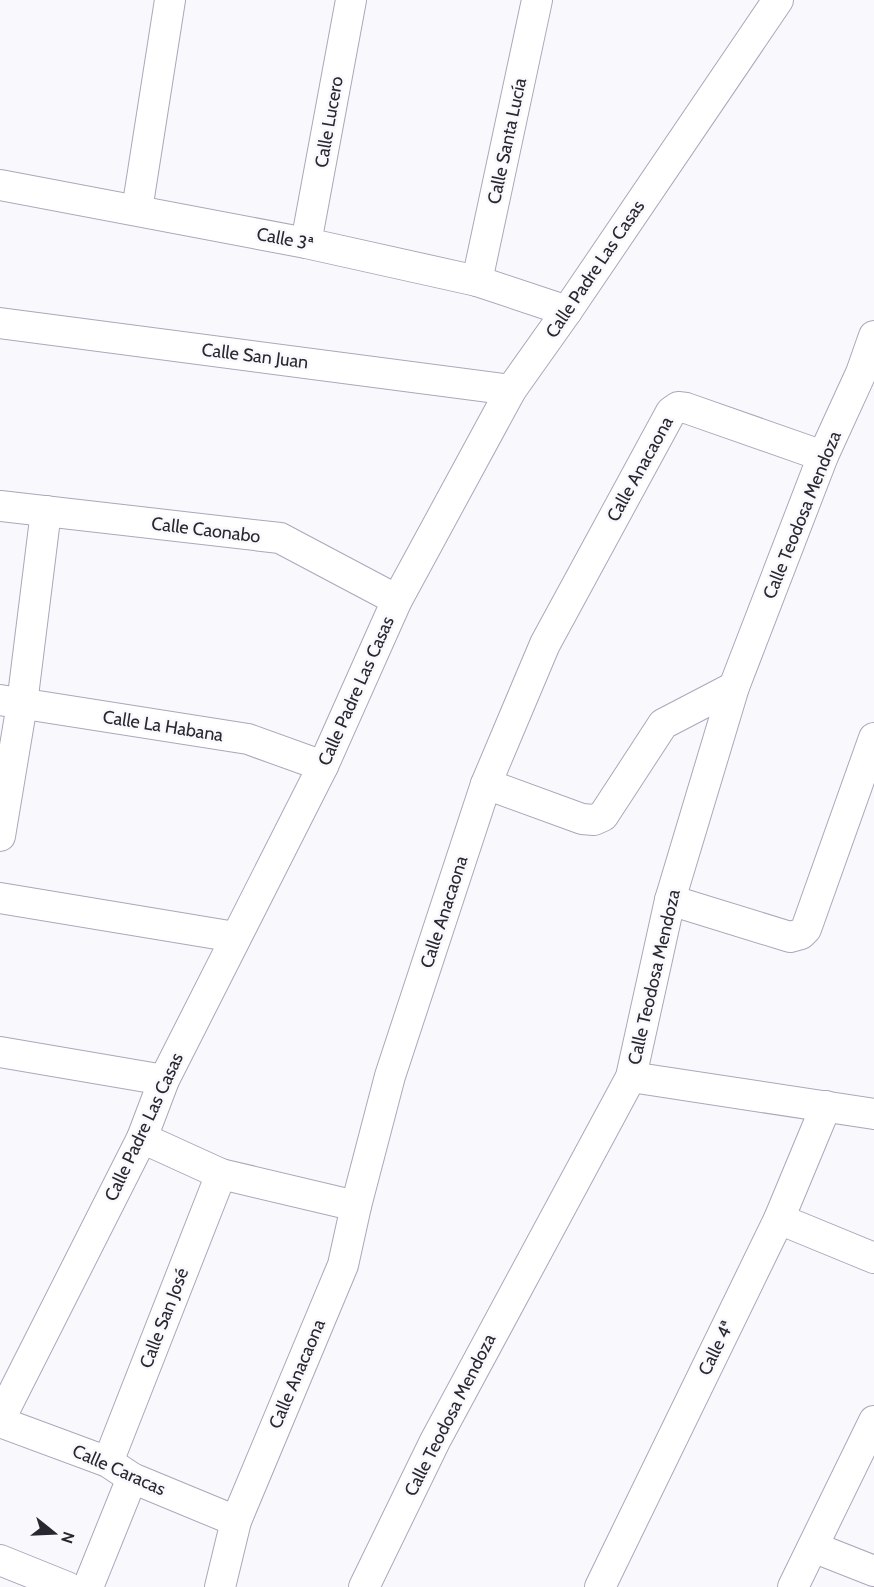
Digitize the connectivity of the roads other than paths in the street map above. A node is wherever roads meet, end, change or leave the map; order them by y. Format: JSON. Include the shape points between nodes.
{"nodes":[{"id":1,"x":170,"y":0,"type":"edge"},
{"id":2,"x":351,"y":0,"type":"edge"},
{"id":3,"x":537,"y":0,"type":"edge"},
{"id":4,"x":778,"y":0,"type":"edge"},
{"id":5,"x":0,"y":185,"type":"edge"},
{"id":6,"x":137,"y":210,"type":"junction"},
{"id":7,"x":306,"y":243,"type":"junction"},
{"id":8,"x":477,"y":281,"type":"junction"},
{"id":9,"x":567,"y":311,"type":"junction"},
{"id":10,"x":0,"y":323,"type":"edge"},
{"id":11,"x":874,"y":336,"type":"edge"},
{"id":12,"x":868,"y":375,"type":"edge"},
{"id":13,"x":511,"y":390,"type":"junction"},
{"id":14,"x":823,"y":456,"type":"junction"},
{"id":15,"x":0,"y":506,"type":"edge"},
{"id":16,"x":46,"y":511,"type":"junction"},
{"id":17,"x":397,"y":600,"type":"junction"},
{"id":18,"x":734,"y":687,"type":"junction"},
{"id":19,"x":11,"y":702,"type":"edge"},
{"id":20,"x":874,"y":738,"type":"edge"},
{"id":21,"x":323,"y":766,"type":"junction"},
{"id":22,"x":486,"y":784,"type":"junction"},
{"id":23,"x":0,"y":836,"type":"edge"},
{"id":24,"x":0,"y":898,"type":"edge"},
{"id":25,"x":669,"y":900,"type":"junction"},
{"id":26,"x":235,"y":937,"type":"junction"},
{"id":27,"x":0,"y":1052,"type":"edge"},
{"id":28,"x":631,"y":1077,"type":"junction"},
{"id":29,"x":164,"y":1080,"type":"junction"},
{"id":30,"x":826,"y":1106,"type":"junction"},
{"id":31,"x":874,"y":1114,"type":"edge"},
{"id":32,"x":142,"y":1138,"type":"junction"},
{"id":33,"x":220,"y":1174,"type":"junction"},
{"id":34,"x":356,"y":1206,"type":"junction"},
{"id":35,"x":779,"y":1219,"type":"junction"},
{"id":36,"x":874,"y":1258,"type":"edge"},
{"id":37,"x":0,"y":1420,"type":"edge"},
{"id":38,"x":874,"y":1421,"type":"edge"},
{"id":39,"x":108,"y":1462,"type":"junction"},
{"id":40,"x":132,"y":1478,"type":"junction"},
{"id":41,"x":236,"y":1521,"type":"junction"},
{"id":42,"x":813,"y":1547,"type":"junction"},
{"id":43,"x":0,"y":1560,"type":"edge"},
{"id":44,"x":874,"y":1571,"type":"edge"},
{"id":45,"x":67,"y":1587,"type":"edge"},
{"id":46,"x":88,"y":1587,"type":"edge"},
{"id":47,"x":220,"y":1587,"type":"edge"},
{"id":48,"x":364,"y":1587,"type":"edge"},
{"id":49,"x":600,"y":1587,"type":"edge"},
{"id":50,"x":793,"y":1587,"type":"edge"}],
"edges":[{"from":1,"to":6,"type":"street"},
{"from":2,"to":7,"type":"street","name":"Calle Lucero"},
{"from":3,"to":8,"type":"street","name":"Calle Santa Lucía"},
{"from":4,"to":9,"type":"street","name":"Calle Padre Las Casas"},
{"from":5,"to":6,"type":"street","name":"Calle 3ª"},
{"from":6,"to":7,"type":"street","name":"Calle 3ª"},
{"from":7,"to":8,"type":"street","name":"Calle 3ª"},
{"from":8,"to":9,"type":"street","name":"Calle 3ª"},
{"from":9,"to":13,"type":"street","name":"Calle Padre Las Casas"},
{"from":10,"to":13,"type":"street","name":"Calle San Juan"},
{"from":11,"to":12,"type":"street","name":"Calle Teodosa Mendoza"},
{"from":12,"to":14,"type":"street","name":"Calle Teodosa Mendoza"},
{"from":13,"to":17,"type":"street","name":"Calle Padre Las Casas"},
{"from":14,"to":18,"type":"street","name":"Calle Teodosa Mendoza"},
{"from":14,"to":22,"type":"street","name":"Calle Anacaona","via":[[686,408],[678,407],[671,412],[545,644]]},
{"from":15,"to":16,"type":"street","name":"Calle Caonabo"},
{"from":16,"to":17,"type":"street","name":"Calle Caonabo","via":[[280,538]]},
{"from":16,"to":19,"type":"street"},
{"from":17,"to":21,"type":"street","name":"Calle Padre Las Casas"},
{"from":18,"to":22,"type":"street","via":[[663,724],[603,816],[594,820]]},
{"from":18,"to":25,"type":"street","name":"Calle Teodosa Mendoza"},
{"from":19,"to":21,"type":"street","name":"Calle La Habana","via":[[248,739]]},
{"from":19,"to":23,"type":"street"},
{"from":20,"to":25,"type":"street","via":[[806,930],[801,934],[790,938]]},
{"from":21,"to":26,"type":"street","name":"Calle Padre Las Casas"},
{"from":22,"to":34,"type":"street","name":"Calle Anacaona","via":[[390,1076]]},
{"from":24,"to":26,"type":"street"},
{"from":25,"to":28,"type":"street","name":"Calle Teodosa Mendoza"},
{"from":26,"to":29,"type":"street","name":"Calle Padre Las Casas"},
{"from":27,"to":29,"type":"street"},
{"from":28,"to":30,"type":"street"},
{"from":28,"to":48,"type":"street","name":"Calle Teodosa Mendoza","via":[[435,1441]]},
{"from":29,"to":32,"type":"street","name":"Calle Padre Las Casas"},
{"from":30,"to":31,"type":"street"},
{"from":30,"to":35,"type":"street","name":"Calle 4ª"},
{"from":32,"to":33,"type":"street"},
{"from":32,"to":37,"type":"street","name":"Calle Padre Las Casas"},
{"from":33,"to":34,"type":"street"},
{"from":33,"to":39,"type":"street","name":"Calle San José"},
{"from":34,"to":41,"type":"street","name":"Calle Anacaona","via":[[344,1265]]},
{"from":35,"to":36,"type":"street"},
{"from":35,"to":49,"type":"street","name":"Calle 4ª"},
{"from":37,"to":39,"type":"street","name":"Calle Caracas"},
{"from":38,"to":42,"type":"street"},
{"from":39,"to":40,"type":"street","name":"Calle Caracas"},
{"from":40,"to":41,"type":"street","name":"Calle Caracas"},
{"from":40,"to":46,"type":"street"},
{"from":41,"to":47,"type":"street","name":"Calle Anacaona"},
{"from":42,"to":44,"type":"street"},
{"from":42,"to":50,"type":"street"},
{"from":43,"to":45,"type":"street"}]}
